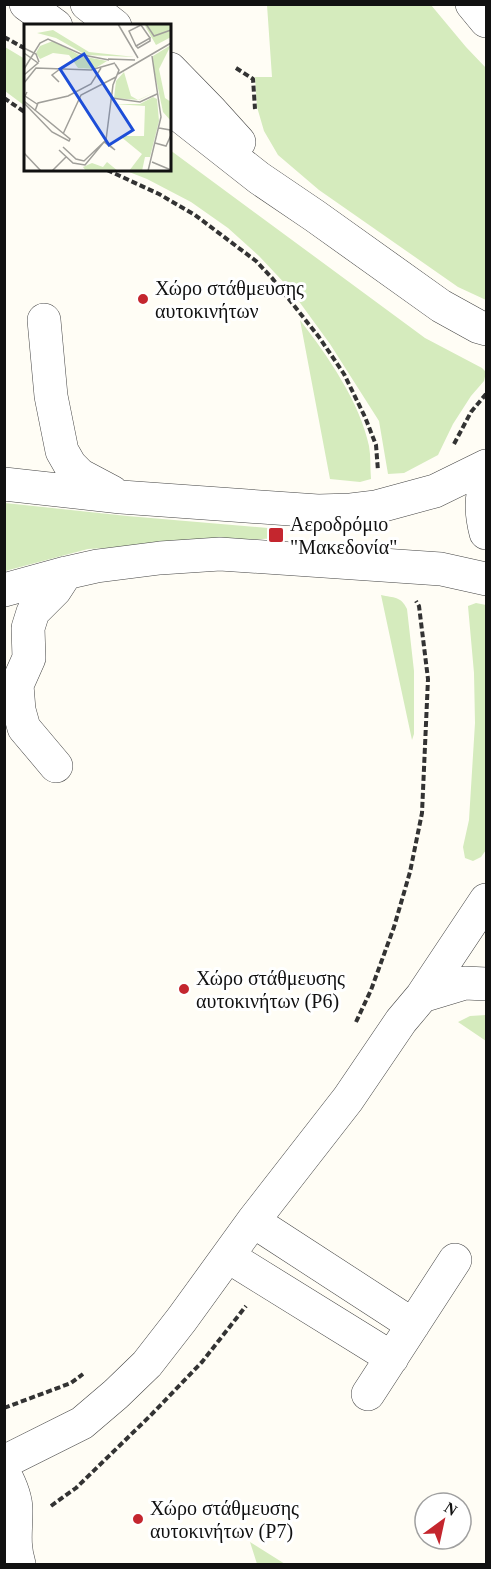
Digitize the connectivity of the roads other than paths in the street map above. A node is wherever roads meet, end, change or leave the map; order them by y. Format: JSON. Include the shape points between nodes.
{"nodes":[{"id":1,"x":26,"y":4,"type":"edge"},
{"id":2,"x":87,"y":4,"type":"edge"},
{"id":3,"x":472,"y":4,"type":"edge"},
{"id":4,"x":486,"y":21,"type":"edge"},
{"id":5,"x":53,"y":24,"type":"edge"},
{"id":6,"x":112,"y":24,"type":"edge"},
{"id":7,"x":171,"y":70,"type":"edge"},
{"id":8,"x":171,"y":109,"type":"edge"},
{"id":9,"x":259,"y":178,"type":"junction"},
{"id":10,"x":44,"y":320,"type":"dead end"},
{"id":11,"x":486,"y":329,"type":"edge"},
{"id":12,"x":486,"y":466,"type":"edge"},
{"id":13,"x":486,"y":483,"type":"edge"},
{"id":14,"x":4,"y":484,"type":"edge"},
{"id":15,"x":121,"y":497,"type":"junction"},
{"id":16,"x":486,"y":533,"type":"edge"},
{"id":17,"x":66,"y":573,"type":"junction"},
{"id":18,"x":486,"y":579,"type":"edge"},
{"id":19,"x":4,"y":590,"type":"edge"},
{"id":20,"x":47,"y":756,"type":"dead end"},
{"id":21,"x":486,"y":906,"type":"edge"},
{"id":22,"x":486,"y":984,"type":"edge"},
{"id":23,"x":422,"y":996,"type":"junction"},
{"id":24,"x":254,"y":1221,"type":"junction"},
{"id":25,"x":229,"y":1257,"type":"junction"},
{"id":26,"x":455,"y":1260,"type":"dead end"},
{"id":27,"x":413,"y":1325,"type":"junction"},
{"id":28,"x":392,"y":1358,"type":"junction"},
{"id":29,"x":368,"y":1394,"type":"dead end"},
{"id":30,"x":4,"y":1461,"type":"edge"},
{"id":31,"x":4,"y":1473,"type":"edge"},
{"id":32,"x":19,"y":1564,"type":"edge"}],
"edges":[{"from":1,"to":5,"type":"street"},
{"from":2,"to":6,"type":"street"},
{"from":3,"to":4,"type":"street"},
{"from":7,"to":9,"type":"street","via":[[242,145]]},
{"from":8,"to":9,"type":"street"},
{"from":9,"to":11,"type":"street","via":[[441,306]]},
{"from":10,"to":15,"type":"street","via":[[32,354],[36,395],[42,407],[57,420],[62,451],[70,465],[80,475]]},
{"from":12,"to":15,"type":"street","via":[[435,491],[351,510]]},
{"from":13,"to":16,"type":"street","via":[[482,502]]},
{"from":14,"to":15,"type":"street"},
{"from":17,"to":18,"type":"street","via":[[160,558],[220,554],[441,569]]},
{"from":17,"to":19,"type":"street"},
{"from":17,"to":20,"type":"street","via":[[33,612],[28,628],[28,658],[17,685],[24,728]]},
{"from":21,"to":23,"type":"street"},
{"from":22,"to":23,"type":"street","via":[[465,983]]},
{"from":23,"to":24,"type":"street"},
{"from":24,"to":25,"type":"street"},
{"from":24,"to":27,"type":"street"},
{"from":25,"to":28,"type":"street"},
{"from":25,"to":30,"type":"street","via":[[147,1364],[116,1394],[82,1423]]},
{"from":26,"to":27,"type":"street"},
{"from":27,"to":28,"type":"street"},
{"from":28,"to":29,"type":"street"},
{"from":31,"to":32,"type":"street","via":[[16,1509],[14,1541]]}]}
